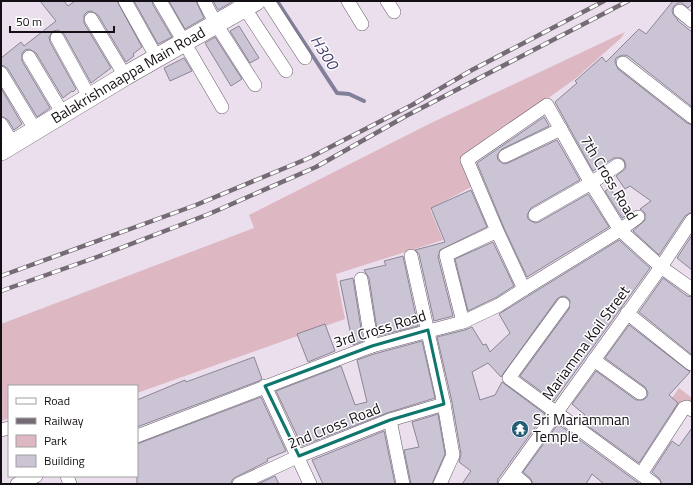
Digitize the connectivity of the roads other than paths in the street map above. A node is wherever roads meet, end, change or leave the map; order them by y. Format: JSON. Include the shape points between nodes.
{"nodes":[{"id":1,"x":125,"y":1,"type":"edge"},
{"id":2,"x":160,"y":1,"type":"edge"},
{"id":3,"x":204,"y":1,"type":"edge"},
{"id":4,"x":268,"y":1,"type":"edge"},
{"id":5,"x":348,"y":1,"type":"edge"},
{"id":6,"x":247,"y":3,"type":"edge"},
{"id":7,"x":680,"y":11,"type":"dead end"},
{"id":8,"x":91,"y":19,"type":"dead end"},
{"id":9,"x":692,"y":21,"type":"edge"},
{"id":10,"x":216,"y":24,"type":"junction"},
{"id":11,"x":362,"y":24,"type":"dead end"},
{"id":12,"x":57,"y":38,"type":"dead end"},
{"id":13,"x":184,"y":43,"type":"junction"},
{"id":14,"x":29,"y":57,"type":"dead end"},
{"id":15,"x":157,"y":58,"type":"junction"},
{"id":16,"x":305,"y":58,"type":"dead end"},
{"id":17,"x":623,"y":62,"type":"dead end"},
{"id":18,"x":286,"y":71,"type":"dead end"},
{"id":19,"x":1,"y":74,"type":"edge"},
{"id":20,"x":125,"y":76,"type":"junction"},
{"id":21,"x":255,"y":85,"type":"dead end"},
{"id":22,"x":90,"y":98,"type":"junction"},
{"id":23,"x":222,"y":107,"type":"dead end"},
{"id":24,"x":63,"y":114,"type":"junction"},
{"id":25,"x":692,"y":117,"type":"edge"},
{"id":26,"x":1,"y":124,"type":"edge"},
{"id":27,"x":561,"y":129,"type":"junction"},
{"id":28,"x":36,"y":131,"type":"junction"},
{"id":29,"x":7,"y":148,"type":"edge"},
{"id":30,"x":505,"y":156,"type":"dead end"},
{"id":31,"x":618,"y":166,"type":"dead end"},
{"id":32,"x":591,"y":183,"type":"junction"},
{"id":33,"x":535,"y":215,"type":"dead end"},
{"id":34,"x":638,"y":217,"type":"dead end"},
{"id":35,"x":692,"y":220,"type":"edge"},
{"id":36,"x":620,"y":230,"type":"junction"},
{"id":37,"x":497,"y":231,"type":"junction"},
{"id":38,"x":411,"y":256,"type":"dead end"},
{"id":39,"x":662,"y":266,"type":"junction"},
{"id":40,"x":361,"y":279,"type":"dead end"},
{"id":41,"x":524,"y":289,"type":"junction"},
{"id":42,"x":692,"y":289,"type":"edge"},
{"id":43,"x":563,"y":304,"type":"dead end"},
{"id":44,"x":627,"y":313,"type":"junction"},
{"id":45,"x":463,"y":322,"type":"junction"},
{"id":46,"x":428,"y":330,"type":"junction"},
{"id":47,"x":372,"y":346,"type":"junction"},
{"id":48,"x":594,"y":360,"type":"junction"},
{"id":49,"x":691,"y":364,"type":"edge"},
{"id":50,"x":265,"y":386,"type":"junction"},
{"id":51,"x":640,"y":393,"type":"dead end"},
{"id":52,"x":444,"y":404,"type":"junction"},
{"id":53,"x":692,"y":410,"type":"edge"},
{"id":54,"x":556,"y":412,"type":"junction"},
{"id":55,"x":390,"y":420,"type":"junction"},
{"id":56,"x":138,"y":436,"type":"edge"},
{"id":57,"x":299,"y":456,"type":"junction"},
{"id":58,"x":641,"y":474,"type":"junction"},
{"id":59,"x":34,"y":477,"type":"edge"},
{"id":60,"x":509,"y":479,"type":"edge"},
{"id":61,"x":17,"y":484,"type":"edge"},
{"id":62,"x":239,"y":484,"type":"edge"},
{"id":63,"x":310,"y":484,"type":"edge"},
{"id":64,"x":403,"y":484,"type":"edge"},
{"id":65,"x":440,"y":484,"type":"edge"},
{"id":66,"x":526,"y":484,"type":"edge"},
{"id":67,"x":654,"y":484,"type":"edge"}],
"edges":[{"from":1,"to":15,"type":"street"},
{"from":2,"to":13,"type":"street"},
{"from":3,"to":10,"type":"street"},
{"from":4,"to":16,"type":"street"},
{"from":5,"to":11,"type":"street"},
{"from":6,"to":10,"type":"street","name":"Balakrishnaappa Main Road"},
{"from":6,"to":18,"type":"street"},
{"from":7,"to":9,"type":"street"},
{"from":8,"to":20,"type":"street"},
{"from":10,"to":13,"type":"street","name":"Balakrishnaappa Main Road"},
{"from":10,"to":21,"type":"street"},
{"from":12,"to":22,"type":"street"},
{"from":13,"to":15,"type":"street","name":"Balakrishnaappa Main Road"},
{"from":13,"to":23,"type":"street"},
{"from":14,"to":24,"type":"street"},
{"from":15,"to":20,"type":"street","name":"Balakrishnaappa Main Road"},
{"from":17,"to":25,"type":"street"},
{"from":19,"to":28,"type":"street"},
{"from":20,"to":22,"type":"street","name":"Balakrishnaappa Main Road"},
{"from":22,"to":24,"type":"street","name":"Balakrishnaappa Main Road"},
{"from":24,"to":28,"type":"street","name":"Balakrishnaappa Main Road"},
{"from":26,"to":29,"type":"street"},
{"from":27,"to":30,"type":"street"},
{"from":27,"to":32,"type":"street","name":"7th Cross Road"},
{"from":27,"to":37,"type":"street","name":"7th Cross Road","via":[[547,105],[467,160]]},
{"from":28,"to":29,"type":"street","name":"Balakrishnaappa Main Road"},
{"from":31,"to":32,"type":"street"},
{"from":32,"to":33,"type":"street"},
{"from":32,"to":36,"type":"street","name":"7th Cross Road"},
{"from":34,"to":36,"type":"street","name":"3rd Cross Road"},
{"from":35,"to":39,"type":"street","name":"Mariamma Koil Street"},
{"from":36,"to":39,"type":"street","name":"7th Cross Road"},
{"from":36,"to":41,"type":"street","name":"3rd Cross Road"},
{"from":37,"to":41,"type":"street"},
{"from":37,"to":45,"type":"street","via":[[446,255]]},
{"from":38,"to":46,"type":"street"},
{"from":39,"to":42,"type":"street","name":"7th Cross Road"},
{"from":39,"to":44,"type":"street","name":"Mariamma Koil Street"},
{"from":40,"to":47,"type":"street"},
{"from":41,"to":45,"type":"street","name":"3rd Cross Road","via":[[500,305]]},
{"from":43,"to":54,"type":"street","via":[[509,378]]},
{"from":44,"to":48,"type":"street","name":"Mariamma Koil Street"},
{"from":44,"to":49,"type":"street"},
{"from":45,"to":46,"type":"street","name":"3rd Cross Road"},
{"from":46,"to":47,"type":"street","name":"3rd Cross Road"},
{"from":46,"to":52,"type":"street"},
{"from":47,"to":50,"type":"street","name":"3rd Cross Road"},
{"from":48,"to":51,"type":"street"},
{"from":48,"to":54,"type":"street","name":"Mariamma Koil Street"},
{"from":50,"to":56,"type":"street","name":"3rd Cross Road"},
{"from":50,"to":57,"type":"street"},
{"from":52,"to":55,"type":"street","name":"2nd Cross Road"},
{"from":52,"to":65,"type":"street","via":[[453,455]]},
{"from":53,"to":58,"type":"street","via":[[687,406],[684,408]]},
{"from":54,"to":58,"type":"street"},
{"from":54,"to":60,"type":"street","name":"Mariamma Koil Street"},
{"from":55,"to":57,"type":"street","name":"2nd Cross Road"},
{"from":55,"to":64,"type":"street"},
{"from":57,"to":62,"type":"street","name":"2nd Cross Road"},
{"from":57,"to":63,"type":"street"},
{"from":58,"to":67,"type":"street"},
{"from":59,"to":61,"type":"street"},
{"from":60,"to":66,"type":"street"}]}
